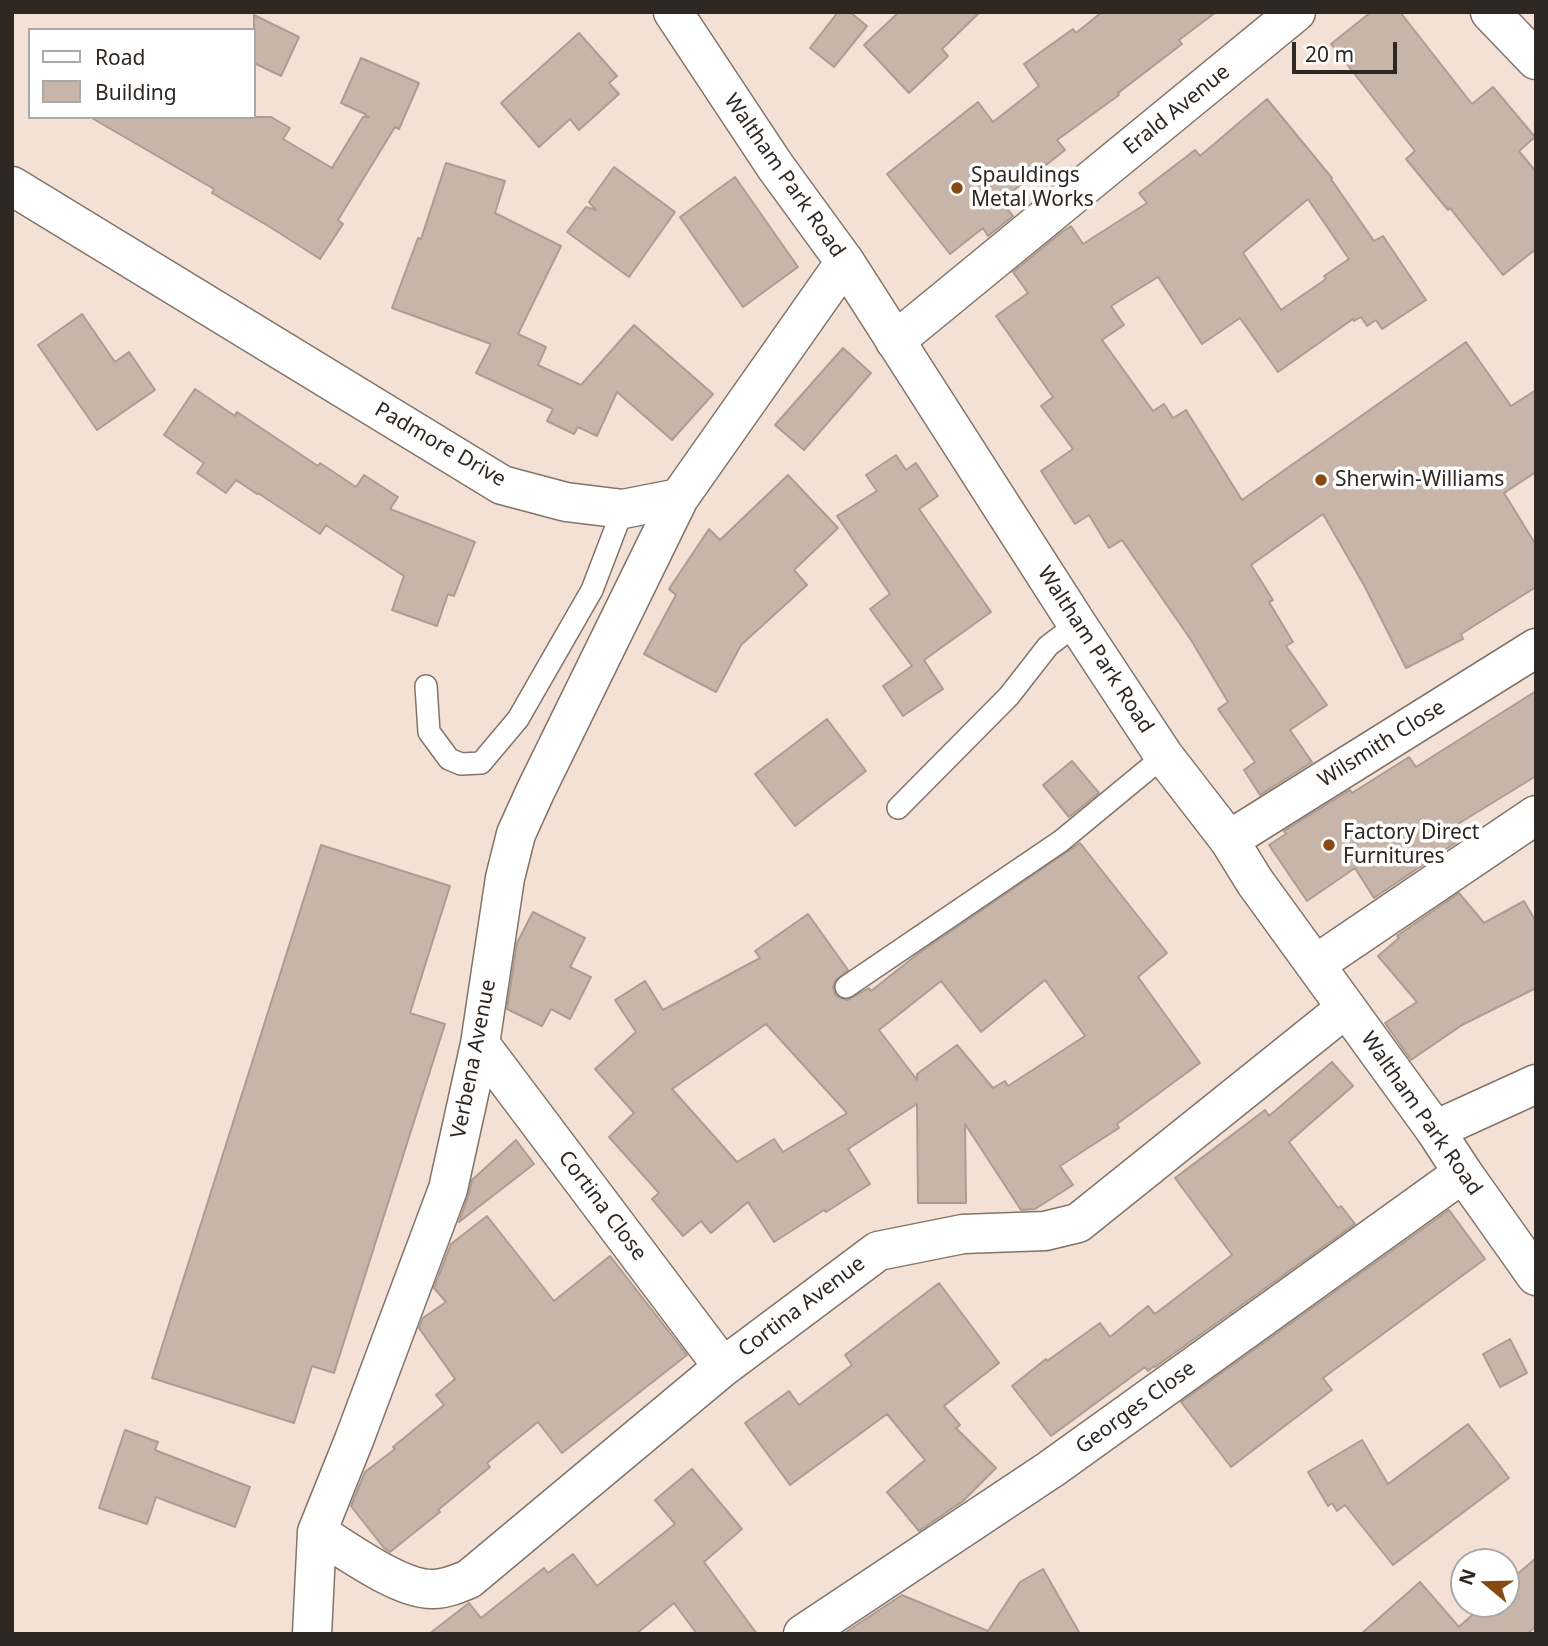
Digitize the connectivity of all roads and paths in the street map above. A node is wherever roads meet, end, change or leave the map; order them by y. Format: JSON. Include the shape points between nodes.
{"nodes":[{"id":1,"x":673,"y":12,"type":"edge"},
{"id":2,"x":1296,"y":12,"type":"edge"},
{"id":3,"x":1490,"y":12,"type":"edge"},
{"id":4,"x":1536,"y":60,"type":"edge"},
{"id":5,"x":12,"y":186,"type":"edge"},
{"id":6,"x":845,"y":262,"type":"junction"},
{"id":7,"x":895,"y":341,"type":"junction"},
{"id":8,"x":679,"y":498,"type":"junction"},
{"id":9,"x":623,"y":509,"type":"junction"},
{"id":10,"x":1077,"y":624,"type":"junction"},
{"id":11,"x":1536,"y":648,"type":"edge"},
{"id":12,"x":426,"y":686,"type":"dead end"},
{"id":13,"x":1164,"y":756,"type":"junction"},
{"id":14,"x":898,"y":808,"type":"dead end"},
{"id":15,"x":1536,"y":815,"type":"edge"},
{"id":16,"x":1229,"y":840,"type":"junction"},
{"id":17,"x":1316,"y":964,"type":"junction"},
{"id":18,"x":846,"y":987,"type":"dead end"},
{"id":19,"x":1346,"y":1008,"type":"junction"},
{"id":20,"x":480,"y":1044,"type":"junction"},
{"id":21,"x":1536,"y":1084,"type":"edge"},
{"id":22,"x":1435,"y":1130,"type":"junction"},
{"id":23,"x":1463,"y":1173,"type":"junction"},
{"id":24,"x":1536,"y":1276,"type":"edge"},
{"id":25,"x":723,"y":1367,"type":"junction"},
{"id":26,"x":317,"y":1532,"type":"junction"},
{"id":27,"x":312,"y":1634,"type":"edge"},
{"id":28,"x":803,"y":1634,"type":"edge"}],
"edges":[{"from":1,"to":6,"type":"street","name":"Waltham Park Road"},
{"from":2,"to":7,"type":"street","name":"Erald Avenue"},
{"from":3,"to":4,"type":"street"},
{"from":5,"to":9,"type":"street","name":"Padmore Drive","via":[[502,485],[566,502]]},
{"from":6,"to":7,"type":"street","name":"Waltham Park Road"},
{"from":6,"to":8,"type":"street"},
{"from":7,"to":10,"type":"street","name":"Waltham Park Road"},
{"from":8,"to":9,"type":"street","name":"Padmore Drive"},
{"from":8,"to":20,"type":"street","name":"Verbena Avenue","via":[[516,834]]},
{"from":9,"to":12,"type":"lane","via":[[592,590],[518,719],[481,763],[449,759],[429,732]]},
{"from":10,"to":13,"type":"street","name":"Waltham Park Road"},
{"from":10,"to":14,"type":"lane","via":[[1048,646],[1009,696]]},
{"from":11,"to":16,"type":"street","name":"Wilsmith Close"},
{"from":13,"to":16,"type":"street","name":"Waltham Park Road"},
{"from":13,"to":18,"type":"lane","via":[[1061,841]]},
{"from":15,"to":17,"type":"street"},
{"from":16,"to":17,"type":"street","name":"Waltham Park Road"},
{"from":17,"to":19,"type":"street","name":"Waltham Park Road"},
{"from":19,"to":22,"type":"street","name":"Waltham Park Road"},
{"from":19,"to":25,"type":"street","name":"Cortina Avenue","via":[[1078,1223],[1045,1231],[963,1234],[877,1251]]},
{"from":20,"to":25,"type":"street","name":"Cortina Close"},
{"from":20,"to":26,"type":"street","name":"Verbena Avenue","via":[[448,1189]]},
{"from":21,"to":22,"type":"street"},
{"from":22,"to":23,"type":"street","name":"Waltham Park Road"},
{"from":23,"to":24,"type":"street","name":"Waltham Park Road"},
{"from":23,"to":28,"type":"street","name":"Georges Close","via":[[1051,1469]]},
{"from":25,"to":26,"type":"street","name":"Cortina Avenue","via":[[469,1579],[451,1587],[411,1586]]},
{"from":26,"to":27,"type":"street","name":"Verbena Avenue"}]}
